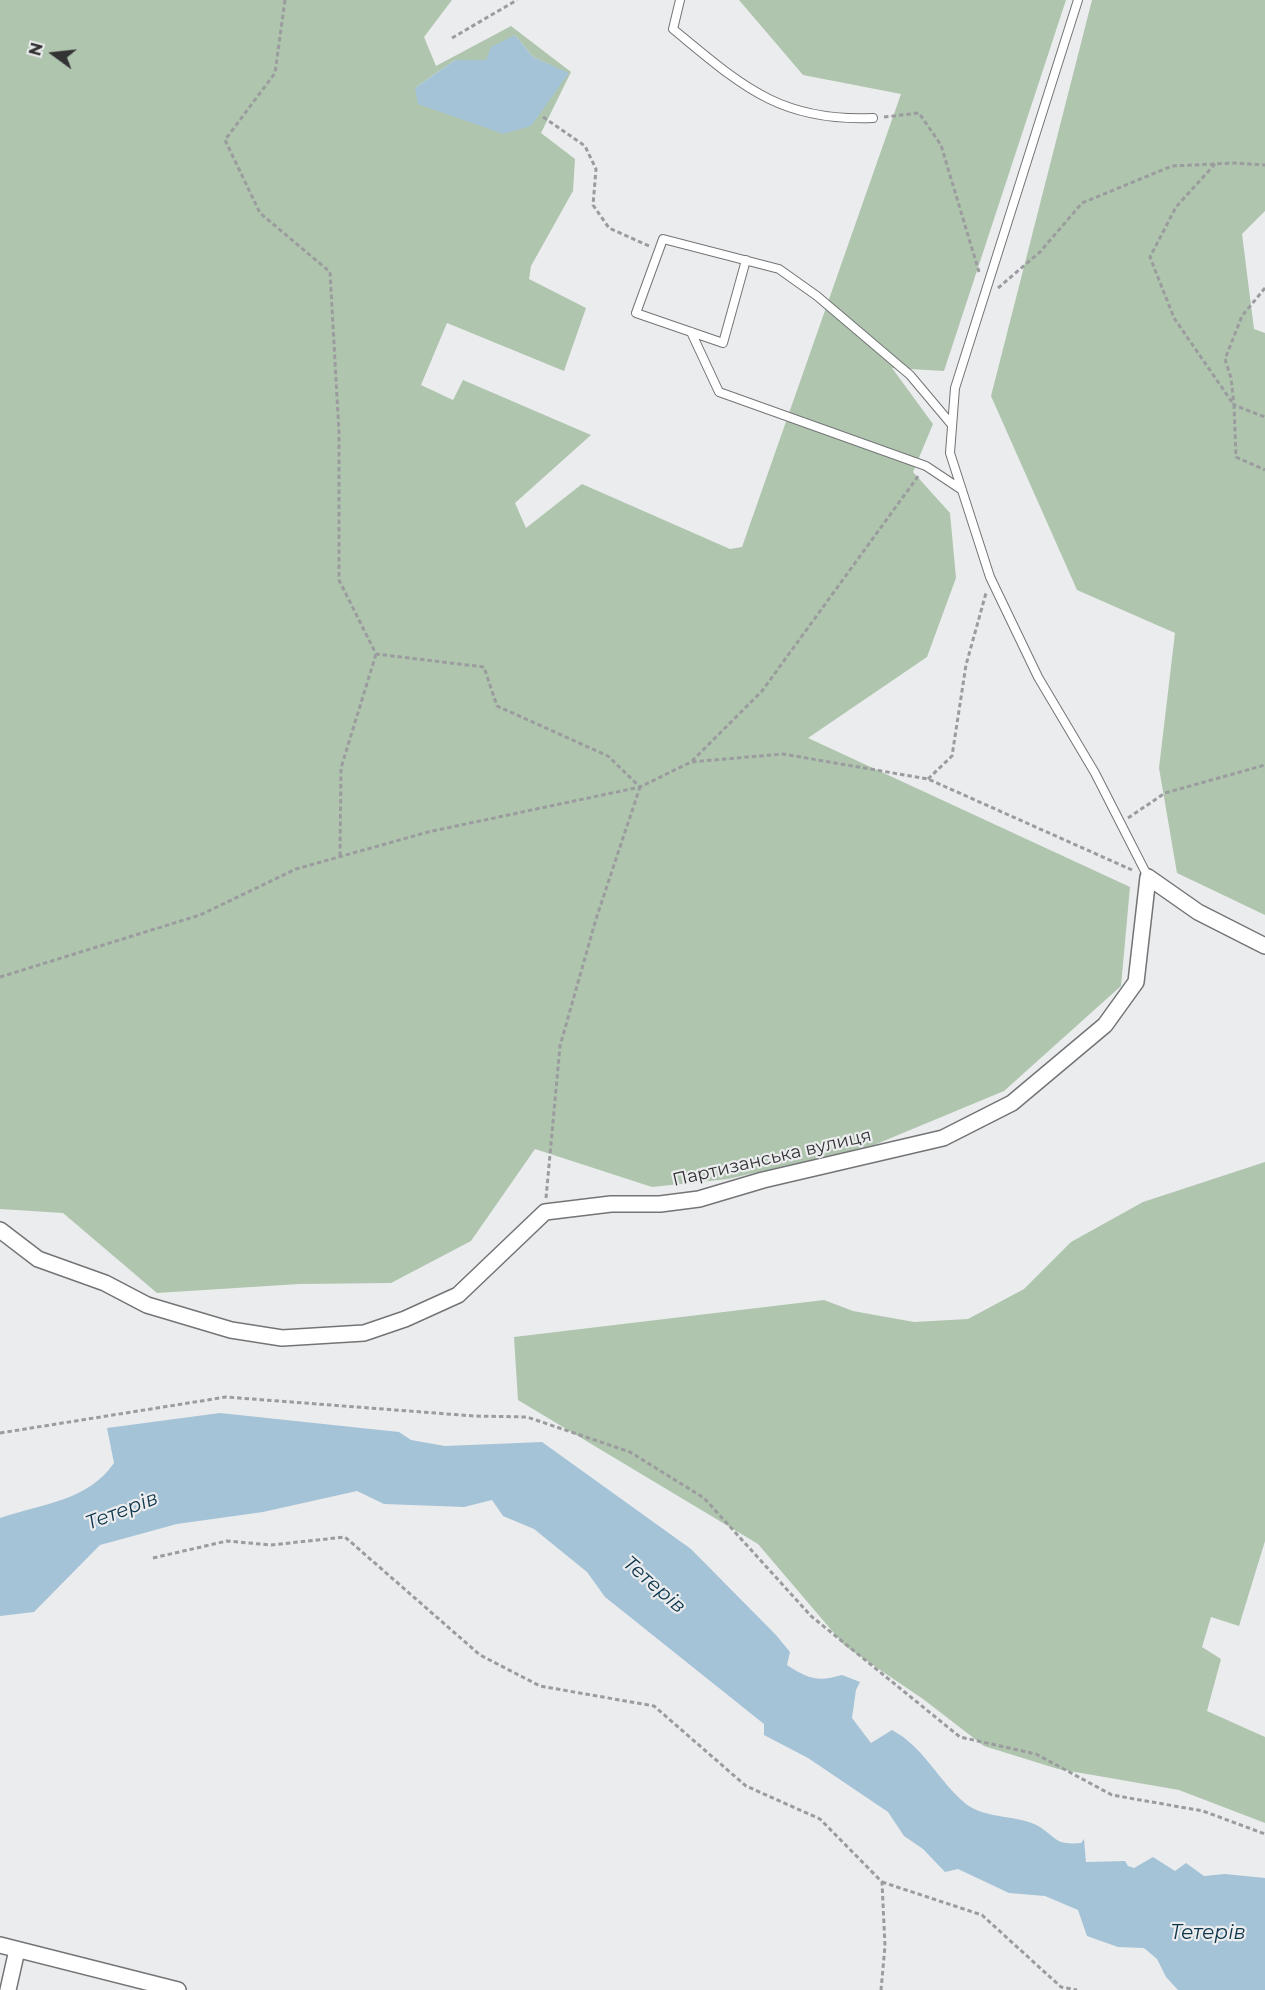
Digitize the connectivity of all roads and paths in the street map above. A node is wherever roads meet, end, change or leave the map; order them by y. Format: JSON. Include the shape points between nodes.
{"nodes":[{"id":1,"x":285,"y":0,"type":"edge"},
{"id":2,"x":517,"y":0,"type":"edge"},
{"id":3,"x":680,"y":0,"type":"edge"},
{"id":4,"x":1078,"y":0,"type":"edge"},
{"id":5,"x":452,"y":38,"type":"dead end"},
{"id":6,"x":543,"y":117,"type":"dead end"},
{"id":7,"x":873,"y":118,"type":"joint"},
{"id":8,"x":1215,"y":164,"type":"junction"},
{"id":9,"x":1265,"y":165,"type":"edge"},
{"id":10,"x":659,"y":250,"type":"junction"},
{"id":11,"x":746,"y":260,"type":"junction"},
{"id":12,"x":1265,"y":288,"type":"edge"},
{"id":13,"x":986,"y":298,"type":"junction"},
{"id":14,"x":691,"y":332,"type":"junction"},
{"id":15,"x":1233,"y":405,"type":"junction"},
{"id":16,"x":1265,"y":417,"type":"edge"},
{"id":17,"x":952,"y":425,"type":"junction"},
{"id":18,"x":926,"y":466,"type":"junction"},
{"id":19,"x":1265,"y":470,"type":"edge"},
{"id":20,"x":962,"y":490,"type":"junction"},
{"id":21,"x":990,"y":577,"type":"junction"},
{"id":22,"x":376,"y":654,"type":"junction"},
{"id":23,"x":691,"y":762,"type":"junction"},
{"id":24,"x":1265,"y":765,"type":"edge"},
{"id":25,"x":928,"y":779,"type":"junction"},
{"id":26,"x":640,"y":787,"type":"junction"},
{"id":27,"x":1121,"y":823,"type":"junction"},
{"id":28,"x":340,"y":857,"type":"junction"},
{"id":29,"x":1148,"y":877,"type":"junction"},
{"id":30,"x":1265,"y":946,"type":"edge"},
{"id":31,"x":0,"y":977,"type":"edge"},
{"id":32,"x":545,"y":1212,"type":"junction"},
{"id":33,"x":0,"y":1230,"type":"edge"},
{"id":34,"x":0,"y":1432,"type":"edge"},
{"id":35,"x":153,"y":1558,"type":"dead end"},
{"id":36,"x":1265,"y":1834,"type":"edge"},
{"id":37,"x":882,"y":1882,"type":"junction"},
{"id":38,"x":0,"y":1945,"type":"edge"},
{"id":39,"x":17,"y":1950,"type":"junction"},
{"id":40,"x":8,"y":1990,"type":"edge"},
{"id":41,"x":178,"y":1990,"type":"edge"},
{"id":42,"x":881,"y":1990,"type":"edge"},
{"id":43,"x":1077,"y":1990,"type":"edge"}],
"edges":[{"from":1,"to":22,"type":"path","via":[[275,73],[225,140],[260,213],[330,272],[339,433],[339,580]]},
{"from":2,"to":5,"type":"path"},
{"from":3,"to":7,"type":"lane","via":[[673,29],[759,96],[807,114]]},
{"from":4,"to":13,"type":"lane","via":[[1019,178]]},
{"from":6,"to":10,"type":"path","via":[[585,146],[596,169],[593,205],[609,228]]},
{"from":7,"to":13,"type":"path","via":[[919,113],[941,145]]},
{"from":8,"to":9,"type":"path"},
{"from":8,"to":13,"type":"path","via":[[1172,166],[1082,203],[1040,252]]},
{"from":8,"to":15,"type":"path","via":[[1176,207],[1150,256],[1174,318]]},
{"from":10,"to":11,"type":"lane","via":[[663,239]]},
{"from":10,"to":14,"type":"lane","via":[[636,313]]},
{"from":11,"to":14,"type":"lane","via":[[723,343]]},
{"from":11,"to":17,"type":"lane","via":[[779,269],[817,296],[910,375]]},
{"from":12,"to":15,"type":"path","via":[[1242,316],[1225,358]]},
{"from":13,"to":17,"type":"lane","via":[[955,388]]},
{"from":14,"to":18,"type":"lane","via":[[719,392]]},
{"from":15,"to":16,"type":"path"},
{"from":15,"to":19,"type":"path","via":[[1236,456]]},
{"from":17,"to":20,"type":"lane","via":[[950,453]]},
{"from":18,"to":20,"type":"lane"},
{"from":18,"to":23,"type":"path","via":[[762,692]]},
{"from":20,"to":21,"type":"lane"},
{"from":21,"to":25,"type":"path","via":[[966,665],[952,756]]},
{"from":21,"to":27,"type":"lane","via":[[1038,677]]},
{"from":22,"to":26,"type":"path","via":[[484,667],[497,706],[608,756]]},
{"from":22,"to":28,"type":"path","via":[[340,768]]},
{"from":23,"to":25,"type":"path","via":[[783,754]]},
{"from":23,"to":26,"type":"path"},
{"from":24,"to":27,"type":"path","via":[[1165,793]]},
{"from":25,"to":29,"type":"path"},
{"from":26,"to":28,"type":"path","via":[[428,832]]},
{"from":26,"to":32,"type":"path","via":[[596,919],[560,1046]]},
{"from":27,"to":29,"type":"lane"},
{"from":28,"to":31,"type":"path","via":[[296,869],[200,915]]},
{"from":29,"to":30,"type":"street","via":[[1198,912]]},
{"from":29,"to":32,"type":"street","name":"Партизанська вулиця","via":[[1136,982],[1105,1025],[1012,1103],[944,1138],[699,1199]]},
{"from":32,"to":33,"type":"street","via":[[458,1295],[364,1333],[282,1338],[231,1330],[147,1305],[105,1283],[38,1259]]},
{"from":34,"to":36,"type":"path","via":[[226,1397],[527,1417],[630,1452],[704,1498],[811,1616],[960,1737],[1036,1754],[1113,1795],[1203,1811]]},
{"from":35,"to":37,"type":"path","via":[[227,1540],[271,1545],[345,1537],[480,1655],[540,1686],[654,1706],[746,1786],[820,1819]]},
{"from":37,"to":42,"type":"path","via":[[885,1947]]},
{"from":37,"to":43,"type":"path","via":[[982,1915],[1061,1987]]},
{"from":38,"to":39,"type":"street"},
{"from":39,"to":40,"type":"street"},
{"from":39,"to":41,"type":"street"}]}
